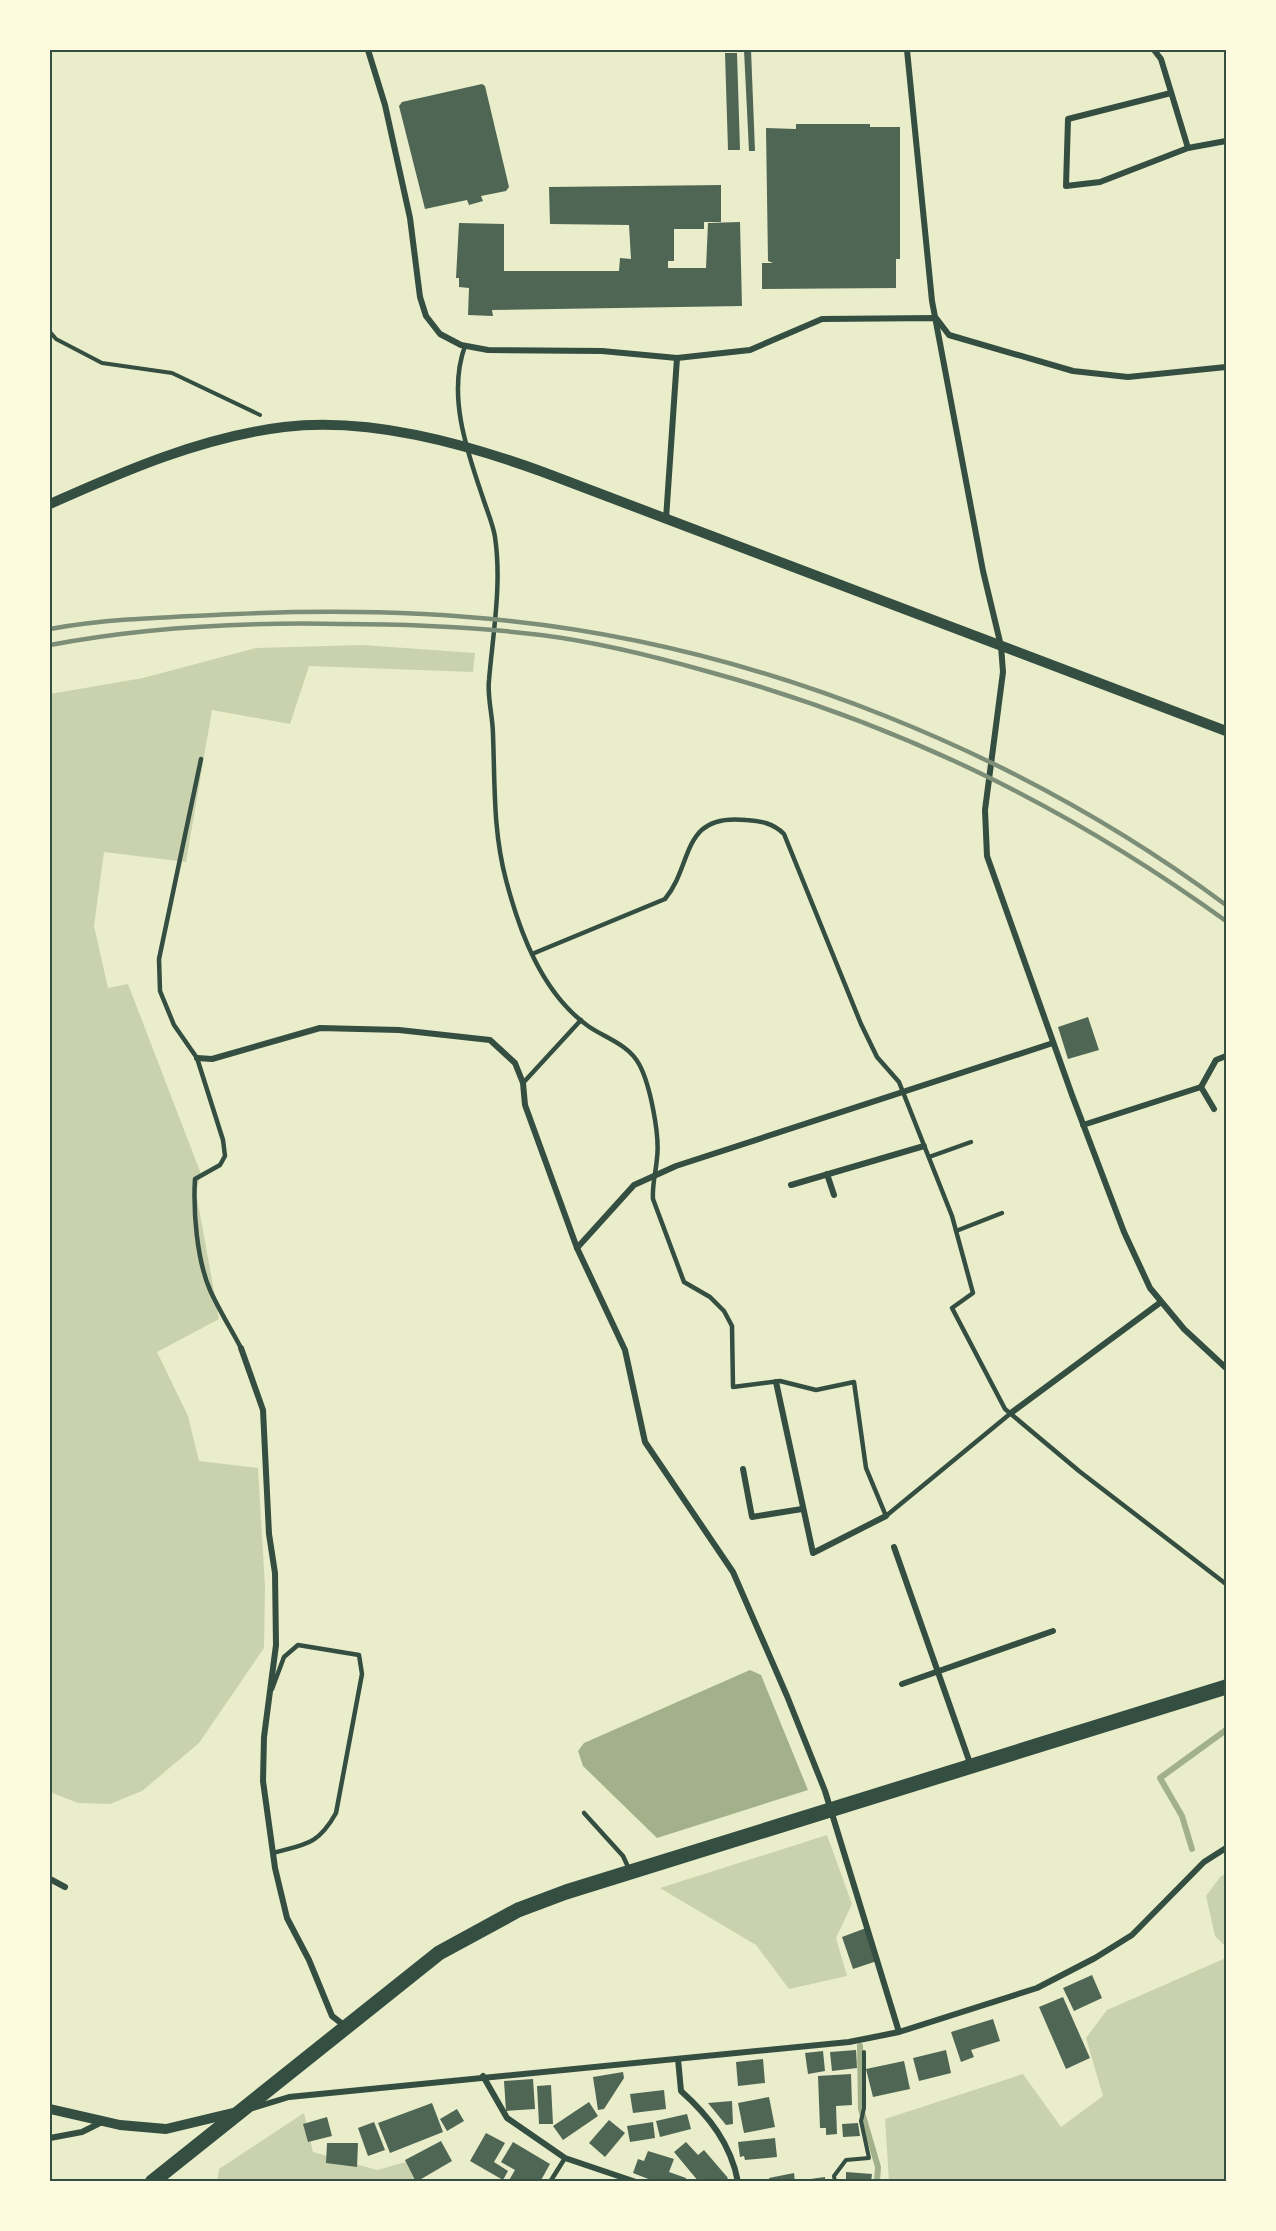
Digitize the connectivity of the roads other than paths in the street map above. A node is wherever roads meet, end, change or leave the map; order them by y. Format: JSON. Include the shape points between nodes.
{"nodes":[{"id":1,"x":368,"y":50,"type":"edge"},
{"id":2,"x":907,"y":50,"type":"edge"},
{"id":3,"x":1154,"y":50,"type":"edge"},
{"id":4,"x":1171,"y":93,"type":"junction"},
{"id":5,"x":1227,"y":141,"type":"edge"},
{"id":6,"x":1188,"y":148,"type":"junction"},
{"id":7,"x":936,"y":318,"type":"junction"},
{"id":8,"x":465,"y":346,"type":"junction"},
{"id":9,"x":677,"y":358,"type":"junction"},
{"id":10,"x":1227,"y":367,"type":"edge"},
{"id":11,"x":50,"y":504,"type":"edge"},
{"id":12,"x":666,"y":519,"type":"junction"},
{"id":13,"x":1001,"y":646,"type":"junction"},
{"id":14,"x":1227,"y":731,"type":"edge"},
{"id":15,"x":201,"y":759,"type":"dead end"},
{"id":16,"x":532,"y":954,"type":"junction"},
{"id":17,"x":581,"y":1020,"type":"junction"},
{"id":18,"x":1053,"y":1043,"type":"junction"},
{"id":19,"x":1227,"y":1056,"type":"edge"},
{"id":20,"x":196,"y":1058,"type":"junction"},
{"id":21,"x":523,"y":1083,"type":"junction"},
{"id":22,"x":1201,"y":1087,"type":"junction"},
{"id":23,"x":902,"y":1091,"type":"junction"},
{"id":24,"x":1214,"y":1109,"type":"dead end"},
{"id":25,"x":1083,"y":1125,"type":"junction"},
{"id":26,"x":970,"y":1142,"type":"dead end"},
{"id":27,"x":924,"y":1146,"type":"junction"},
{"id":28,"x":928,"y":1157,"type":"junction"},
{"id":29,"x":827,"y":1174,"type":"junction"},
{"id":30,"x":654,"y":1176,"type":"junction"},
{"id":31,"x":791,"y":1185,"type":"dead end"},
{"id":32,"x":834,"y":1195,"type":"dead end"},
{"id":33,"x":1002,"y":1213,"type":"dead end"},
{"id":34,"x":956,"y":1231,"type":"junction"},
{"id":35,"x":577,"y":1248,"type":"junction"},
{"id":36,"x":1161,"y":1302,"type":"junction"},
{"id":37,"x":241,"y":1348,"type":"joint"},
{"id":38,"x":1227,"y":1368,"type":"edge"},
{"id":39,"x":776,"y":1382,"type":"junction"},
{"id":40,"x":1011,"y":1413,"type":"junction"},
{"id":41,"x":743,"y":1469,"type":"dead end"},
{"id":42,"x":802,"y":1509,"type":"junction"},
{"id":43,"x":886,"y":1516,"type":"junction"},
{"id":44,"x":894,"y":1547,"type":"dead end"},
{"id":45,"x":1227,"y":1584,"type":"edge"},
{"id":46,"x":1053,"y":1631,"type":"dead end"},
{"id":47,"x":936,"y":1672,"type":"junction"},
{"id":48,"x":902,"y":1684,"type":"dead end"},
{"id":49,"x":1227,"y":1687,"type":"edge"},
{"id":50,"x":269,"y":1696,"type":"junction"},
{"id":51,"x":972,"y":1766,"type":"junction"},
{"id":52,"x":831,"y":1810,"type":"junction"},
{"id":53,"x":584,"y":1813,"type":"dead end"},
{"id":54,"x":1227,"y":1848,"type":"edge"},
{"id":55,"x":273,"y":1853,"type":"junction"},
{"id":56,"x":630,"y":1872,"type":"junction"},
{"id":57,"x":50,"y":1879,"type":"edge"},
{"id":58,"x":65,"y":1887,"type":"dead end"},
{"id":59,"x":345,"y":2026,"type":"junction"},
{"id":60,"x":899,"y":2032,"type":"junction"},
{"id":61,"x":678,"y":2059,"type":"junction"},
{"id":62,"x":483,"y":2076,"type":"junction"},
{"id":63,"x":50,"y":2109,"type":"edge"},
{"id":64,"x":237,"y":2112,"type":"junction"},
{"id":65,"x":103,"y":2121,"type":"junction"},
{"id":66,"x":50,"y":2138,"type":"edge"},
{"id":67,"x":565,"y":2158,"type":"junction"},
{"id":68,"x":152,"y":2181,"type":"edge"},
{"id":69,"x":550,"y":2181,"type":"edge"},
{"id":70,"x":636,"y":2181,"type":"edge"},
{"id":71,"x":738,"y":2181,"type":"edge"}],
"edges":[{"from":1,"to":8,"type":"street","via":[[385,105],[410,218],[426,316],[440,334]]},
{"from":2,"to":7,"type":"street"},
{"from":3,"to":4,"type":"street","via":[[1161,59]]},
{"from":4,"to":6,"type":"street"},
{"from":4,"to":6,"type":"street","via":[[1068,118],[1066,186],[1100,182]]},
{"from":5,"to":6,"type":"street"},
{"from":7,"to":9,"type":"street","via":[[822,319],[750,350]]},
{"from":7,"to":10,"type":"street","via":[[949,334],[1074,371],[1128,377]]},
{"from":7,"to":13,"type":"street","via":[[983,571]]},
{"from":8,"to":9,"type":"street"},
{"from":8,"to":16,"type":"lane","via":[[458,374],[457,403],[469,457],[495,536],[496,552],[494,640],[488,683],[493,732],[493,808],[506,883]]},
{"from":9,"to":12,"type":"street"},
{"from":11,"to":12,"type":"street","via":[[165,457],[226,438],[285,427],[332,426],[392,431],[476,448]]},
{"from":12,"to":13,"type":"street"},
{"from":13,"to":14,"type":"street"},
{"from":13,"to":18,"type":"street","via":[[1003,672],[985,810],[987,856]]},
{"from":15,"to":20,"type":"lane","via":[[159,959],[160,991],[174,1025]]},
{"from":16,"to":17,"type":"lane","via":[[549,985]]},
{"from":16,"to":23,"type":"lane","via":[[665,899],[675,887],[693,838],[709,825],[730,819],[776,826],[784,834],[861,1024],[877,1057]]},
{"from":17,"to":21,"type":"lane"},
{"from":17,"to":30,"type":"lane","via":[[622,1046],[638,1062],[655,1127],[658,1156]]},
{"from":18,"to":23,"type":"street"},
{"from":18,"to":25,"type":"street"},
{"from":19,"to":22,"type":"street","via":[[1216,1060]]},
{"from":20,"to":21,"type":"street","via":[[212,1059],[320,1028],[399,1030],[490,1040],[515,1063]]},
{"from":20,"to":37,"type":"lane","via":[[225,1156],[220,1165],[195,1179],[198,1242],[211,1293]]},
{"from":21,"to":35,"type":"street","via":[[525,1105]]},
{"from":22,"to":24,"type":"street"},
{"from":22,"to":25,"type":"street"},
{"from":23,"to":27,"type":"lane"},
{"from":23,"to":30,"type":"street"},
{"from":25,"to":36,"type":"street","via":[[1124,1232],[1149,1288]]},
{"from":26,"to":28,"type":"lane"},
{"from":27,"to":28,"type":"lane"},
{"from":27,"to":29,"type":"street"},
{"from":28,"to":34,"type":"lane"},
{"from":29,"to":31,"type":"street"},
{"from":29,"to":32,"type":"street"},
{"from":30,"to":35,"type":"street","via":[[634,1185]]},
{"from":30,"to":39,"type":"lane","via":[[653,1199],[684,1282],[710,1297],[732,1326],[733,1387]]},
{"from":33,"to":34,"type":"lane"},
{"from":34,"to":40,"type":"lane","via":[[973,1293],[952,1308],[1005,1409]]},
{"from":35,"to":52,"type":"street","via":[[625,1350],[645,1442],[733,1572]]},
{"from":36,"to":38,"type":"street"},
{"from":36,"to":40,"type":"street"},
{"from":37,"to":50,"type":"street","via":[[263,1410],[269,1534],[275,1573],[276,1645]]},
{"from":39,"to":42,"type":"street"},
{"from":39,"to":43,"type":"lane","via":[[816,1390],[854,1382],[866,1468]]},
{"from":40,"to":43,"type":"lane"},
{"from":40,"to":45,"type":"lane","via":[[1079,1471]]},
{"from":41,"to":42,"type":"street","via":[[753,1517]]},
{"from":42,"to":43,"type":"street","via":[[813,1553]]},
{"from":44,"to":47,"type":"street"},
{"from":46,"to":47,"type":"street"},
{"from":47,"to":48,"type":"street"},
{"from":47,"to":51,"type":"street"},
{"from":49,"to":51,"type":"main road"},
{"from":50,"to":55,"type":"street","via":[[263,1781]]},
{"from":50,"to":55,"type":"lane","via":[[284,1657],[298,1646],[359,1655],[362,1674],[336,1813],[325,1833],[307,1844]]},
{"from":51,"to":52,"type":"main road"},
{"from":52,"to":56,"type":"main road"},
{"from":52,"to":60,"type":"street"},
{"from":53,"to":56,"type":"lane","via":[[623,1857]]},
{"from":54,"to":60,"type":"street","via":[[1204,1862],[1132,1935],[1095,1958],[1037,1988]]},
{"from":55,"to":59,"type":"street","via":[[287,1918],[332,2016]]},
{"from":56,"to":59,"type":"main road","via":[[556,1896],[478,1930],[439,1953]]},
{"from":57,"to":58,"type":"street"},
{"from":59,"to":64,"type":"main road"},
{"from":60,"to":61,"type":"street"},
{"from":61,"to":62,"type":"street"},
{"from":61,"to":71,"type":"street","via":[[681,2091],[702,2110],[723,2139]]},
{"from":62,"to":64,"type":"street","via":[[289,2097]]},
{"from":62,"to":67,"type":"street","via":[[507,2118]]},
{"from":63,"to":65,"type":"street"},
{"from":64,"to":65,"type":"street","via":[[166,2129]]},
{"from":64,"to":68,"type":"main road"},
{"from":65,"to":66,"type":"street","via":[[82,2132]]},
{"from":67,"to":69,"type":"lane"},
{"from":67,"to":70,"type":"street"}]}
